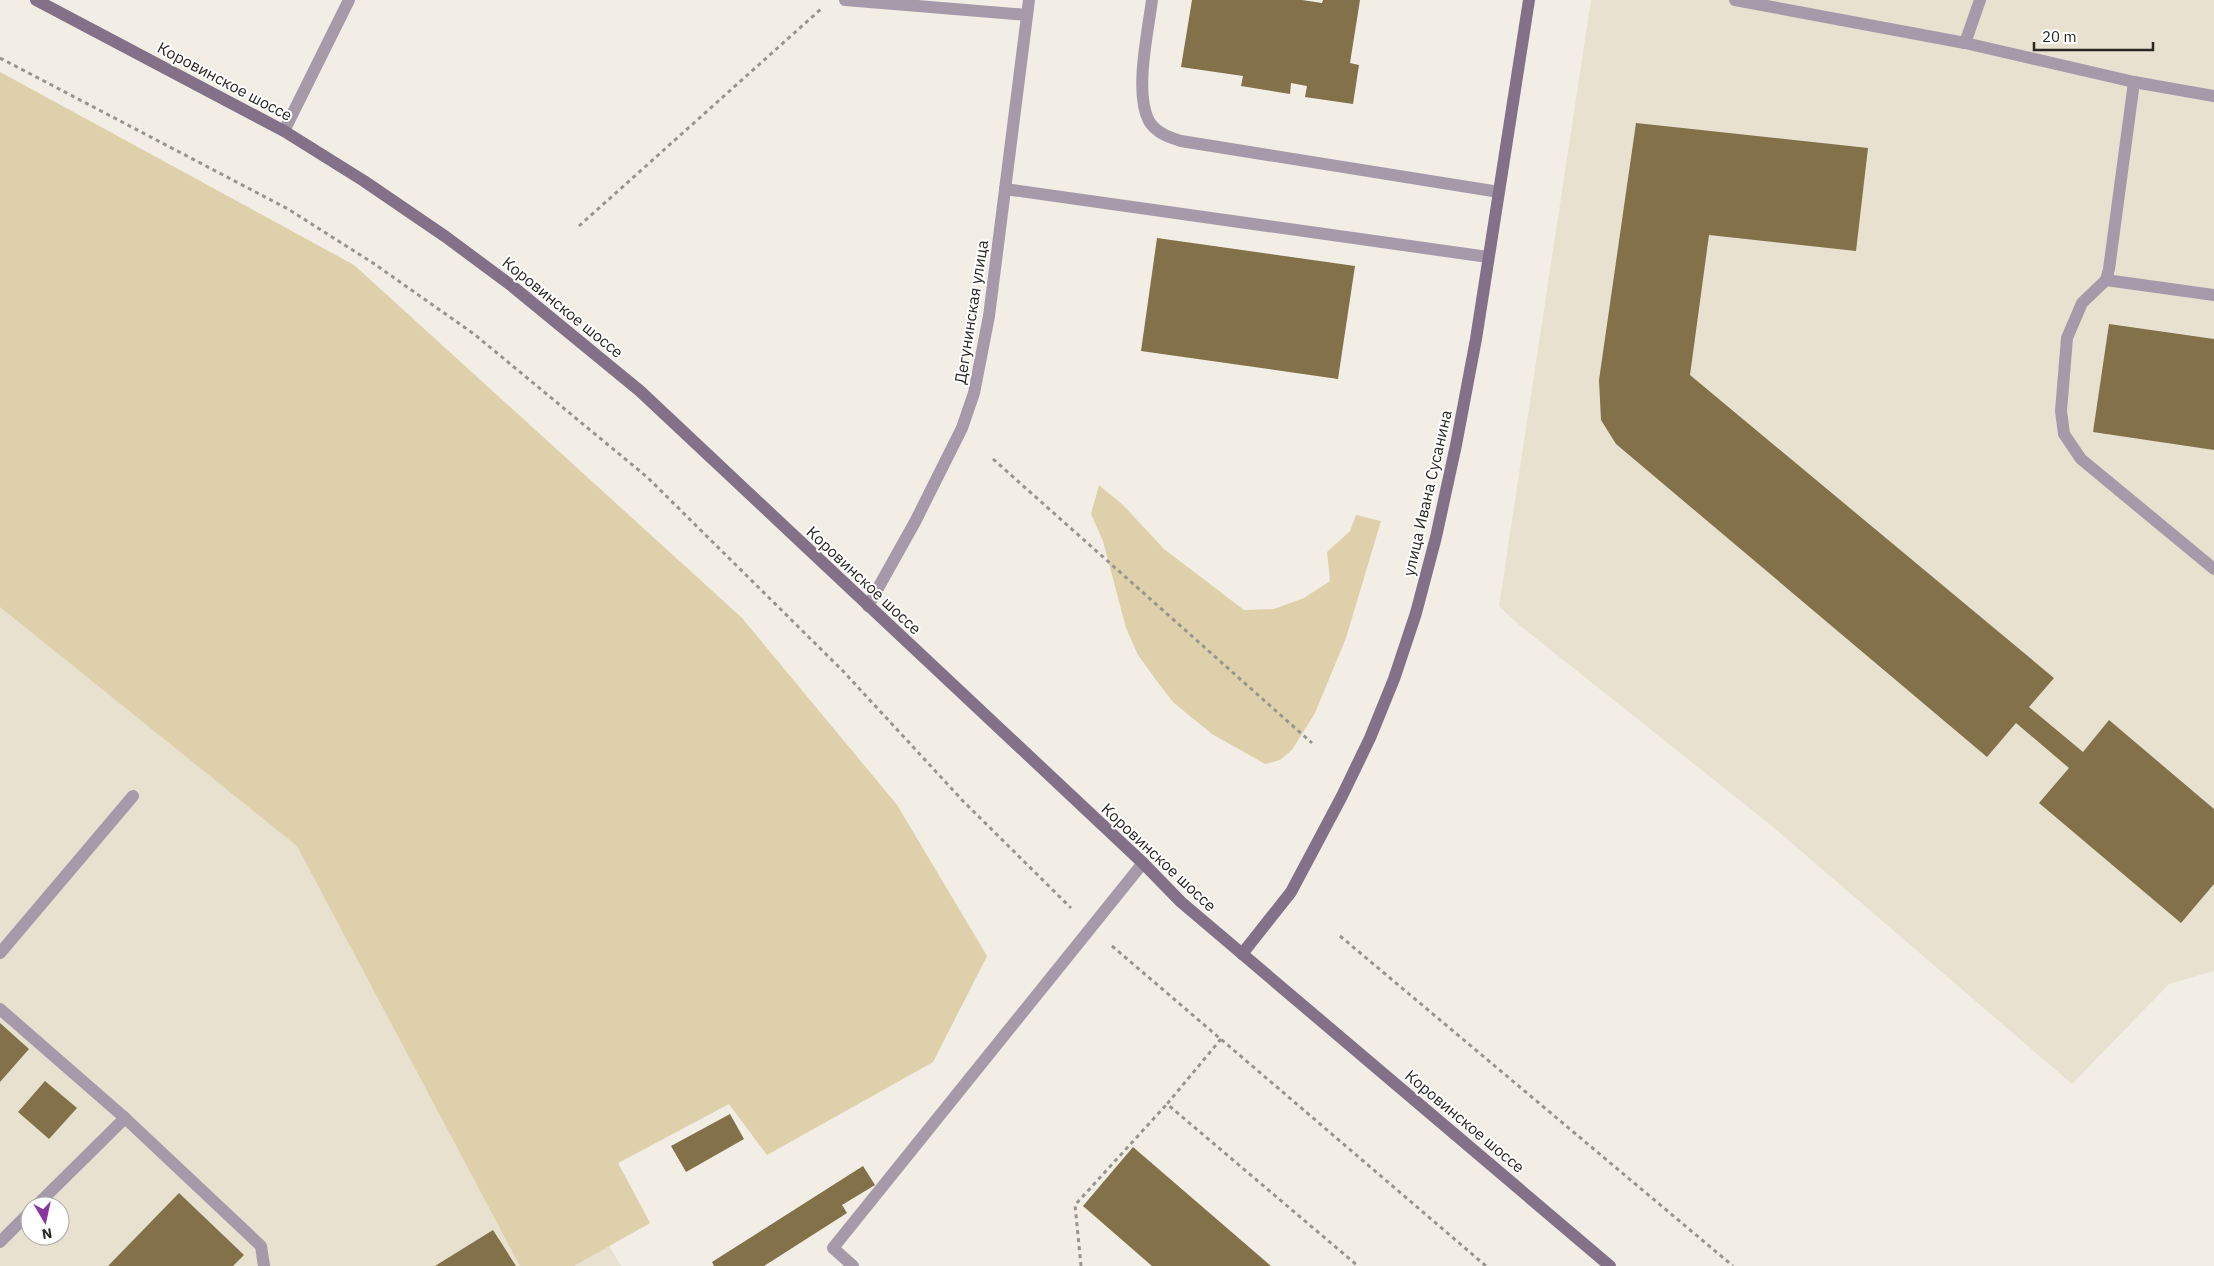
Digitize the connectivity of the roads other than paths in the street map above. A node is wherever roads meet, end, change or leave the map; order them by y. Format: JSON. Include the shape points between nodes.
{"nodes":[{"id":1,"x":36,"y":0,"type":"edge"},
{"id":2,"x":349,"y":0,"type":"edge"},
{"id":3,"x":845,"y":0,"type":"edge"},
{"id":4,"x":1029,"y":0,"type":"edge"},
{"id":5,"x":1152,"y":0,"type":"edge"},
{"id":6,"x":1530,"y":0,"type":"edge"},
{"id":7,"x":1735,"y":0,"type":"edge"},
{"id":8,"x":1980,"y":0,"type":"edge"},
{"id":9,"x":1027,"y":15,"type":"junction"},
{"id":10,"x":1966,"y":43,"type":"junction"},
{"id":11,"x":2134,"y":82,"type":"junction"},
{"id":12,"x":2214,"y":96,"type":"edge"},
{"id":13,"x":284,"y":131,"type":"junction"},
{"id":14,"x":1005,"y":189,"type":"junction"},
{"id":15,"x":1499,"y":192,"type":"junction"},
{"id":16,"x":1488,"y":257,"type":"junction"},
{"id":17,"x":2106,"y":280,"type":"junction"},
{"id":18,"x":2214,"y":295,"type":"edge"},
{"id":19,"x":2214,"y":569,"type":"edge"},
{"id":20,"x":868,"y":606,"type":"junction"},
{"id":21,"x":133,"y":796,"type":"dead end"},
{"id":22,"x":1143,"y":863,"type":"junction"},
{"id":23,"x":0,"y":953,"type":"edge"},
{"id":24,"x":1242,"y":954,"type":"junction"},
{"id":25,"x":0,"y":1009,"type":"edge"},
{"id":26,"x":125,"y":1118,"type":"junction"},
{"id":27,"x":46,"y":1196,"type":"edge"},
{"id":28,"x":20,"y":1222,"type":"edge"},
{"id":29,"x":0,"y":1242,"type":"edge"},
{"id":30,"x":264,"y":1266,"type":"edge"},
{"id":31,"x":853,"y":1266,"type":"edge"},
{"id":32,"x":1610,"y":1266,"type":"edge"}],
"edges":[{"from":1,"to":13,"type":"main road","name":"Коровинское шоссе"},
{"from":2,"to":13,"type":"street"},
{"from":3,"to":9,"type":"street"},
{"from":4,"to":9,"type":"street","name":"Дегунинская улица"},
{"from":5,"to":15,"type":"street","via":[[1142,84],[1144,106],[1150,122],[1162,135],[1181,141]]},
{"from":6,"to":15,"type":"main road","name":"улица Ивана Сусанина"},
{"from":7,"to":10,"type":"street"},
{"from":8,"to":10,"type":"street"},
{"from":9,"to":14,"type":"street","name":"Дегунинская улица"},
{"from":10,"to":11,"type":"street"},
{"from":11,"to":12,"type":"street"},
{"from":11,"to":17,"type":"street"},
{"from":13,"to":20,"type":"main road","name":"Коровинское шоссе","via":[[446,237],[573,335],[640,391]]},
{"from":14,"to":16,"type":"street"},
{"from":14,"to":20,"type":"street","name":"Дегунинская улица","via":[[990,316],[974,393],[962,428],[924,505]]},
{"from":15,"to":16,"type":"main road","name":"улица Ивана Сусанина"},
{"from":16,"to":24,"type":"main road","name":"улица Ивана Сусанина","via":[[1460,426],[1436,537],[1394,679],[1370,738],[1291,892]]},
{"from":17,"to":18,"type":"street"},
{"from":17,"to":19,"type":"street","via":[[2082,303],[2067,338],[2061,411],[2064,434],[2081,459]]},
{"from":20,"to":22,"type":"main road","name":"Коровинское шоссе"},
{"from":21,"to":23,"type":"street"},
{"from":22,"to":24,"type":"main road","name":"Коровинское шоссе","via":[[1181,902]]},
{"from":22,"to":31,"type":"street","via":[[833,1248]]},
{"from":24,"to":32,"type":"main road","name":"Коровинское шоссе"},
{"from":25,"to":26,"type":"street"},
{"from":26,"to":27,"type":"street"},
{"from":26,"to":30,"type":"street","via":[[261,1246]]},
{"from":28,"to":29,"type":"street"}]}
